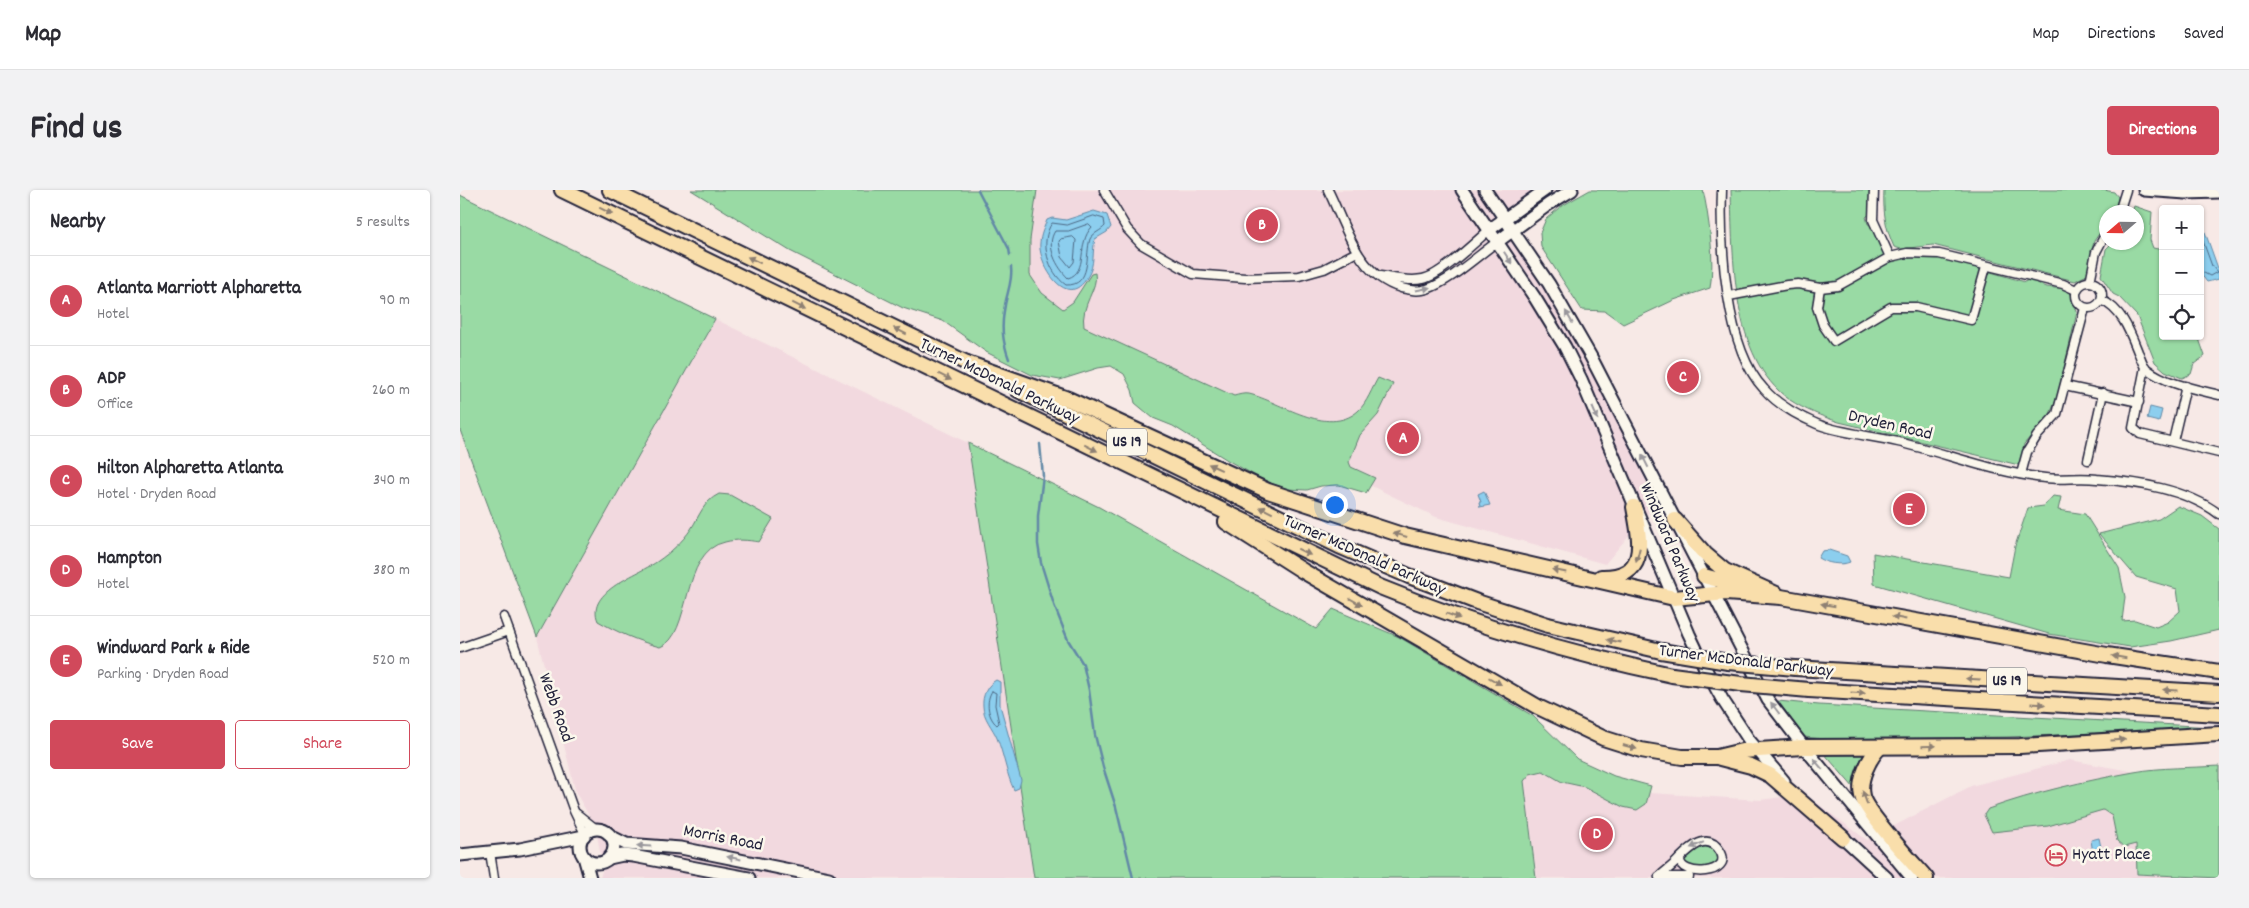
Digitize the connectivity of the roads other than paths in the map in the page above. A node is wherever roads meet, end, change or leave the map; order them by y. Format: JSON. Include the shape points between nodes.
{"nodes":[{"id":1,"x":562,"y":190,"type":"edge"},
{"id":2,"x":610,"y":190,"type":"edge"},
{"id":3,"x":1104,"y":190,"type":"edge"},
{"id":4,"x":1328,"y":190,"type":"edge"},
{"id":5,"x":1462,"y":190,"type":"edge"},
{"id":6,"x":1485,"y":190,"type":"edge"},
{"id":7,"x":1545,"y":190,"type":"edge"},
{"id":8,"x":1572,"y":190,"type":"edge"},
{"id":9,"x":1722,"y":190,"type":"edge"},
{"id":10,"x":1874,"y":190,"type":"edge"},
{"id":11,"x":2126,"y":190,"type":"edge"},
{"id":12,"x":2144,"y":190,"type":"edge"},
{"id":13,"x":2219,"y":192,"type":"edge"},
{"id":14,"x":2121,"y":205,"type":"edge"},
{"id":15,"x":1505,"y":218,"type":"junction"},
{"id":16,"x":1489,"y":230,"type":"junction"},
{"id":17,"x":1513,"y":230,"type":"junction"},
{"id":18,"x":1497,"y":242,"type":"junction"},
{"id":19,"x":2099,"y":246,"type":"edge"},
{"id":20,"x":1357,"y":252,"type":"junction"},
{"id":21,"x":1890,"y":257,"type":"junction"},
{"id":22,"x":1986,"y":266,"type":"junction"},
{"id":23,"x":1378,"y":275,"type":"junction"},
{"id":24,"x":2090,"y":282,"type":"junction"},
{"id":25,"x":1820,"y":288,"type":"junction"},
{"id":26,"x":2076,"y":290,"type":"junction"},
{"id":27,"x":1729,"y":296,"type":"junction"},
{"id":28,"x":2101,"y":300,"type":"junction"},
{"id":29,"x":2085,"y":308,"type":"junction"},
{"id":30,"x":967,"y":363,"type":"junction"},
{"id":31,"x":2145,"y":367,"type":"junction"},
{"id":32,"x":2065,"y":386,"type":"junction"},
{"id":33,"x":2186,"y":386,"type":"junction"},
{"id":34,"x":2103,"y":393,"type":"junction"},
{"id":35,"x":2219,"y":394,"type":"edge"},
{"id":36,"x":2139,"y":402,"type":"junction"},
{"id":37,"x":2173,"y":441,"type":"junction"},
{"id":38,"x":2219,"y":453,"type":"edge"},
{"id":39,"x":2088,"y":460,"type":"dead end"},
{"id":40,"x":2021,"y":474,"type":"junction"},
{"id":41,"x":1166,"y":484,"type":"junction"},
{"id":42,"x":1634,"y":507,"type":"junction"},
{"id":43,"x":2219,"y":514,"type":"edge"},
{"id":44,"x":1675,"y":520,"type":"junction"},
{"id":45,"x":1704,"y":576,"type":"junction"},
{"id":46,"x":1586,"y":577,"type":"junction"},
{"id":47,"x":1713,"y":594,"type":"junction"},
{"id":48,"x":1754,"y":595,"type":"junction"},
{"id":49,"x":1781,"y":597,"type":"junction"},
{"id":50,"x":1674,"y":598,"type":"junction"},
{"id":51,"x":504,"y":617,"type":"dead end"},
{"id":52,"x":509,"y":631,"type":"junction"},
{"id":53,"x":460,"y":648,"type":"edge"},
{"id":54,"x":2219,"y":672,"type":"edge"},
{"id":55,"x":2219,"y":693,"type":"edge"},
{"id":56,"x":2219,"y":714,"type":"edge"},
{"id":57,"x":2219,"y":734,"type":"edge"},
{"id":58,"x":1804,"y":747,"type":"junction"},
{"id":59,"x":1880,"y":747,"type":"junction"},
{"id":60,"x":1757,"y":750,"type":"junction"},
{"id":61,"x":1717,"y":758,"type":"junction"},
{"id":62,"x":574,"y":811,"type":"junction"},
{"id":63,"x":588,"y":833,"type":"junction"},
{"id":64,"x":610,"y":836,"type":"junction"},
{"id":65,"x":1843,"y":838,"type":"junction"},
{"id":66,"x":520,"y":849,"type":"junction"},
{"id":67,"x":490,"y":852,"type":"junction"},
{"id":68,"x":460,"y":855,"type":"edge"},
{"id":69,"x":583,"y":856,"type":"junction"},
{"id":70,"x":1680,"y":859,"type":"junction"},
{"id":71,"x":605,"y":861,"type":"junction"},
{"id":72,"x":1689,"y":877,"type":"edge"},
{"id":73,"x":494,"y":878,"type":"edge"},
{"id":74,"x":590,"y":878,"type":"edge"},
{"id":75,"x":594,"y":878,"type":"edge"},
{"id":76,"x":749,"y":878,"type":"edge"},
{"id":77,"x":830,"y":878,"type":"edge"},
{"id":78,"x":1658,"y":878,"type":"edge"},
{"id":79,"x":1887,"y":878,"type":"edge"},
{"id":80,"x":1912,"y":878,"type":"edge"},
{"id":81,"x":1926,"y":878,"type":"edge"}],
"edges":[{"from":1,"to":41,"type":"highway","name":"Turner McDonald Parkway","number":"US 19","one_way":true},
{"from":30,"to":2,"type":"highway","name":"Turner McDonald Parkway","number":"US 19","one_way":true},
{"from":3,"to":20,"type":"street","via":[[1127,229],[1141,244],[1192,274],[1245,278],[1299,276],[1324,270]]},
{"from":4,"to":20,"type":"street"},
{"from":5,"to":16,"type":"main road","name":"Windward Parkway"},
{"from":6,"to":15,"type":"main road","name":"Windward Parkway"},
{"from":7,"to":15,"type":"main road"},
{"from":8,"to":17,"type":"main road"},
{"from":9,"to":27,"type":"street","name":"Dryden Road","via":[[1722,245]]},
{"from":10,"to":21,"type":"street","via":[[1873,220]]},
{"from":11,"to":14,"type":"street"},
{"from":12,"to":13,"type":"main road"},
{"from":15,"to":16,"type":"main road"},
{"from":15,"to":17,"type":"main road","name":"Windward Parkway"},
{"from":16,"to":18,"type":"main road","name":"Windward Parkway"},
{"from":16,"to":23,"type":"street","via":[[1426,278],[1405,280]]},
{"from":17,"to":18,"type":"main road"},
{"from":44,"to":17,"type":"main road","name":"Windward Parkway","one_way":true,"via":[[1591,357],[1550,284]]},
{"from":23,"to":18,"type":"street","one_way":true,"via":[[1394,286],[1408,290],[1428,289]]},
{"from":18,"to":42,"type":"main road","name":"Windward Parkway","one_way":true,"via":[[1565,347]]},
{"from":19,"to":24,"type":"street"},
{"from":20,"to":23,"type":"street"},
{"from":21,"to":22,"type":"street","via":[[1907,253],[1938,254]]},
{"from":21,"to":25,"type":"street","via":[[1846,284]]},
{"from":22,"to":25,"type":"street","via":[[1971,320],[1916,307],[1890,307],[1834,341],[1823,325],[1817,307]]},
{"from":22,"to":26,"type":"street"},
{"from":24,"to":26,"type":"street"},
{"from":24,"to":28,"type":"street","via":[[2100,288]]},
{"from":25,"to":27,"type":"street","via":[[1793,285]]},
{"from":26,"to":29,"type":"street","via":[[2076,299]]},
{"from":27,"to":40,"type":"street","name":"Dryden Road","via":[[1738,340],[1749,368],[1762,388],[1792,412],[1819,425],[1898,441]]},
{"from":28,"to":29,"type":"street","via":[[2096,306]]},
{"from":28,"to":31,"type":"street","via":[[2115,309],[2126,324]]},
{"from":29,"to":32,"type":"street"},
{"from":46,"to":30,"type":"highway","one_way":true,"via":[[1432,544],[1301,503],[1242,480],[1068,399]]},
{"from":55,"to":30,"type":"highway","name":"Turner McDonald Parkway","number":"US 19","one_way":true,"bridge":true,"via":[[1745,664],[1661,652],[1548,625],[1408,576],[1339,546]]},
{"from":31,"to":33,"type":"street","via":[[2156,375]]},
{"from":31,"to":36,"type":"street"},
{"from":32,"to":34,"type":"street"},
{"from":32,"to":40,"type":"street","via":[[2057,414],[2027,452]]},
{"from":33,"to":35,"type":"street"},
{"from":33,"to":37,"type":"street"},
{"from":34,"to":36,"type":"street"},
{"from":34,"to":39,"type":"street"},
{"from":36,"to":37,"type":"street","via":[[2133,428],[2140,434]]},
{"from":37,"to":38,"type":"street"},
{"from":40,"to":43,"type":"street","name":"Dryden Road","via":[[2140,484],[2188,497]]},
{"from":41,"to":56,"type":"highway","name":"Turner McDonald Parkway","number":"US 19","one_way":true,"bridge":true,"via":[[1342,570],[1427,606],[1480,626],[1614,663],[1672,675],[1749,685]]},
{"from":41,"to":61,"type":"highway","one_way":true,"via":[[1303,571],[1568,722],[1641,750],[1682,757]]},
{"from":42,"to":46,"type":"highway","one_way":true,"via":[[1640,544],[1639,558],[1633,567],[1611,577]]},
{"from":42,"to":50,"type":"main road","name":"Windward Parkway"},
{"from":44,"to":45,"type":"main road","name":"Windward Parkway"},
{"from":44,"to":49,"type":"highway","via":[[1725,571]]},
{"from":45,"to":47,"type":"main road","name":"Windward Parkway"},
{"from":45,"to":48,"type":"highway","via":[[1737,585]]},
{"from":46,"to":50,"type":"highway"},
{"from":47,"to":48,"type":"highway"},
{"from":47,"to":50,"type":"highway"},
{"from":58,"to":47,"type":"main road","name":"Windward Parkway","one_way":true,"via":[[1768,700]]},
{"from":48,"to":49,"type":"highway"},
{"from":54,"to":49,"type":"highway","one_way":true},
{"from":50,"to":60,"type":"main road","name":"Windward Parkway","via":[[1722,699]]},
{"from":51,"to":52,"type":"street","name":"Webb Road"},
{"from":52,"to":53,"type":"street"},
{"from":52,"to":62,"type":"street","name":"Webb Road"},
{"from":59,"to":57,"type":"highway","one_way":true,"via":[[2020,746]]},
{"from":58,"to":59,"type":"highway"},
{"from":58,"to":60,"type":"highway"},
{"from":80,"to":58,"type":"main road","name":"Windward Parkway","one_way":true},
{"from":81,"to":59,"type":"highway","one_way":true,"via":[[1862,796],[1866,769]]},
{"from":60,"to":61,"type":"highway"},
{"from":60,"to":65,"type":"main road","name":"Windward Parkway"},
{"from":61,"to":65,"type":"highway","via":[[1751,766],[1770,775]]},
{"from":62,"to":63,"type":"street","name":"Webb Road"},
{"from":62,"to":63,"type":"street","name":"Webb Road"},
{"from":63,"to":64,"type":"main road","via":[[606,832]]},
{"from":63,"to":66,"type":"main road"},
{"from":63,"to":69,"type":"main road","via":[[580,845]]},
{"from":64,"to":71,"type":"main road","via":[[614,850]]},
{"from":77,"to":64,"type":"main road","name":"Morris Road","one_way":true,"via":[[681,848],[626,844]]},
{"from":65,"to":79,"type":"main road","name":"Windward Parkway"},
{"from":66,"to":67,"type":"main road"},
{"from":66,"to":69,"type":"main road","via":[[569,848]]},
{"from":67,"to":68,"type":"main road"},
{"from":67,"to":73,"type":"street"},
{"from":69,"to":71,"type":"main road","via":[[591,862]]},
{"from":69,"to":74,"type":"main road"},
{"from":70,"to":72,"type":"street","via":[[1681,868]]},
{"from":72,"to":70,"type":"street","one_way":true,"via":[[1713,874],[1721,864],[1722,854],[1715,845],[1704,841],[1692,846]]},
{"from":70,"to":78,"type":"street"},
{"from":71,"to":75,"type":"main road"},
{"from":71,"to":76,"type":"main road","name":"Morris Road","via":[[623,855],[633,856]]},
{"from":72,"to":78,"type":"street"}]}
